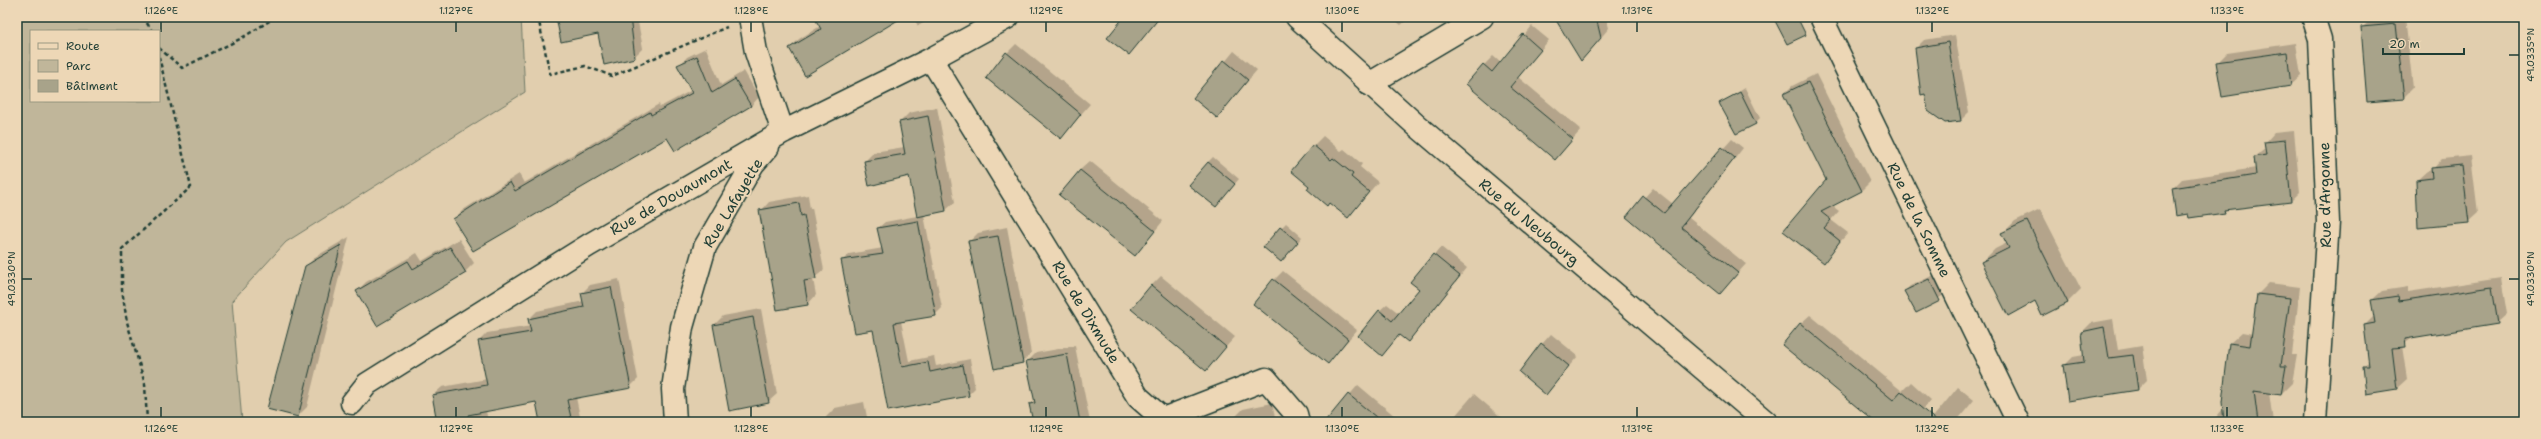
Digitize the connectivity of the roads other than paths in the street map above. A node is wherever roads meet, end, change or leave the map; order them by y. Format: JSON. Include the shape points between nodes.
{"nodes":[{"id":1,"x":750,"y":17,"type":"edge"},
{"id":2,"x":1008,"y":17,"type":"edge"},
{"id":3,"x":1297,"y":17,"type":"edge"},
{"id":4,"x":1482,"y":17,"type":"edge"},
{"id":5,"x":1821,"y":17,"type":"edge"},
{"id":6,"x":2313,"y":17,"type":"edge"},
{"id":7,"x":931,"y":59,"type":"junction"},
{"id":8,"x":1368,"y":84,"type":"junction"},
{"id":9,"x":783,"y":132,"type":"junction"},
{"id":10,"x":352,"y":403,"type":"dead end"},
{"id":11,"x":675,"y":422,"type":"edge"},
{"id":12,"x":1298,"y":422,"type":"edge"},
{"id":13,"x":1766,"y":422,"type":"edge"},
{"id":14,"x":2018,"y":422,"type":"edge"},
{"id":15,"x":2314,"y":422,"type":"edge"}],
"edges":[{"from":1,"to":9,"type":"street","via":[[756,52]]},
{"from":2,"to":7,"type":"street","name":"Rue de Douaumont"},
{"from":3,"to":8,"type":"street","name":"Rue du Neubourg"},
{"from":4,"to":8,"type":"street"},
{"from":5,"to":14,"type":"street","name":"Rue de la Somme"},
{"from":6,"to":15,"type":"street","name":"Rue d'Argonne","via":[[2320,39],[2328,222]]},
{"from":7,"to":9,"type":"street","name":"Rue de Douaumont"},
{"from":7,"to":12,"type":"street","name":"Rue de Dixmude","via":[[1138,397],[1163,419],[1266,379],[1296,414]]},
{"from":8,"to":13,"type":"street","name":"Rue du Neubourg"},
{"from":9,"to":10,"type":"street","name":"Rue de Douaumont","via":[[589,245],[366,384]]},
{"from":9,"to":11,"type":"street","name":"Rue Lafayette","via":[[753,164],[705,247],[682,327],[673,389]]}]}
